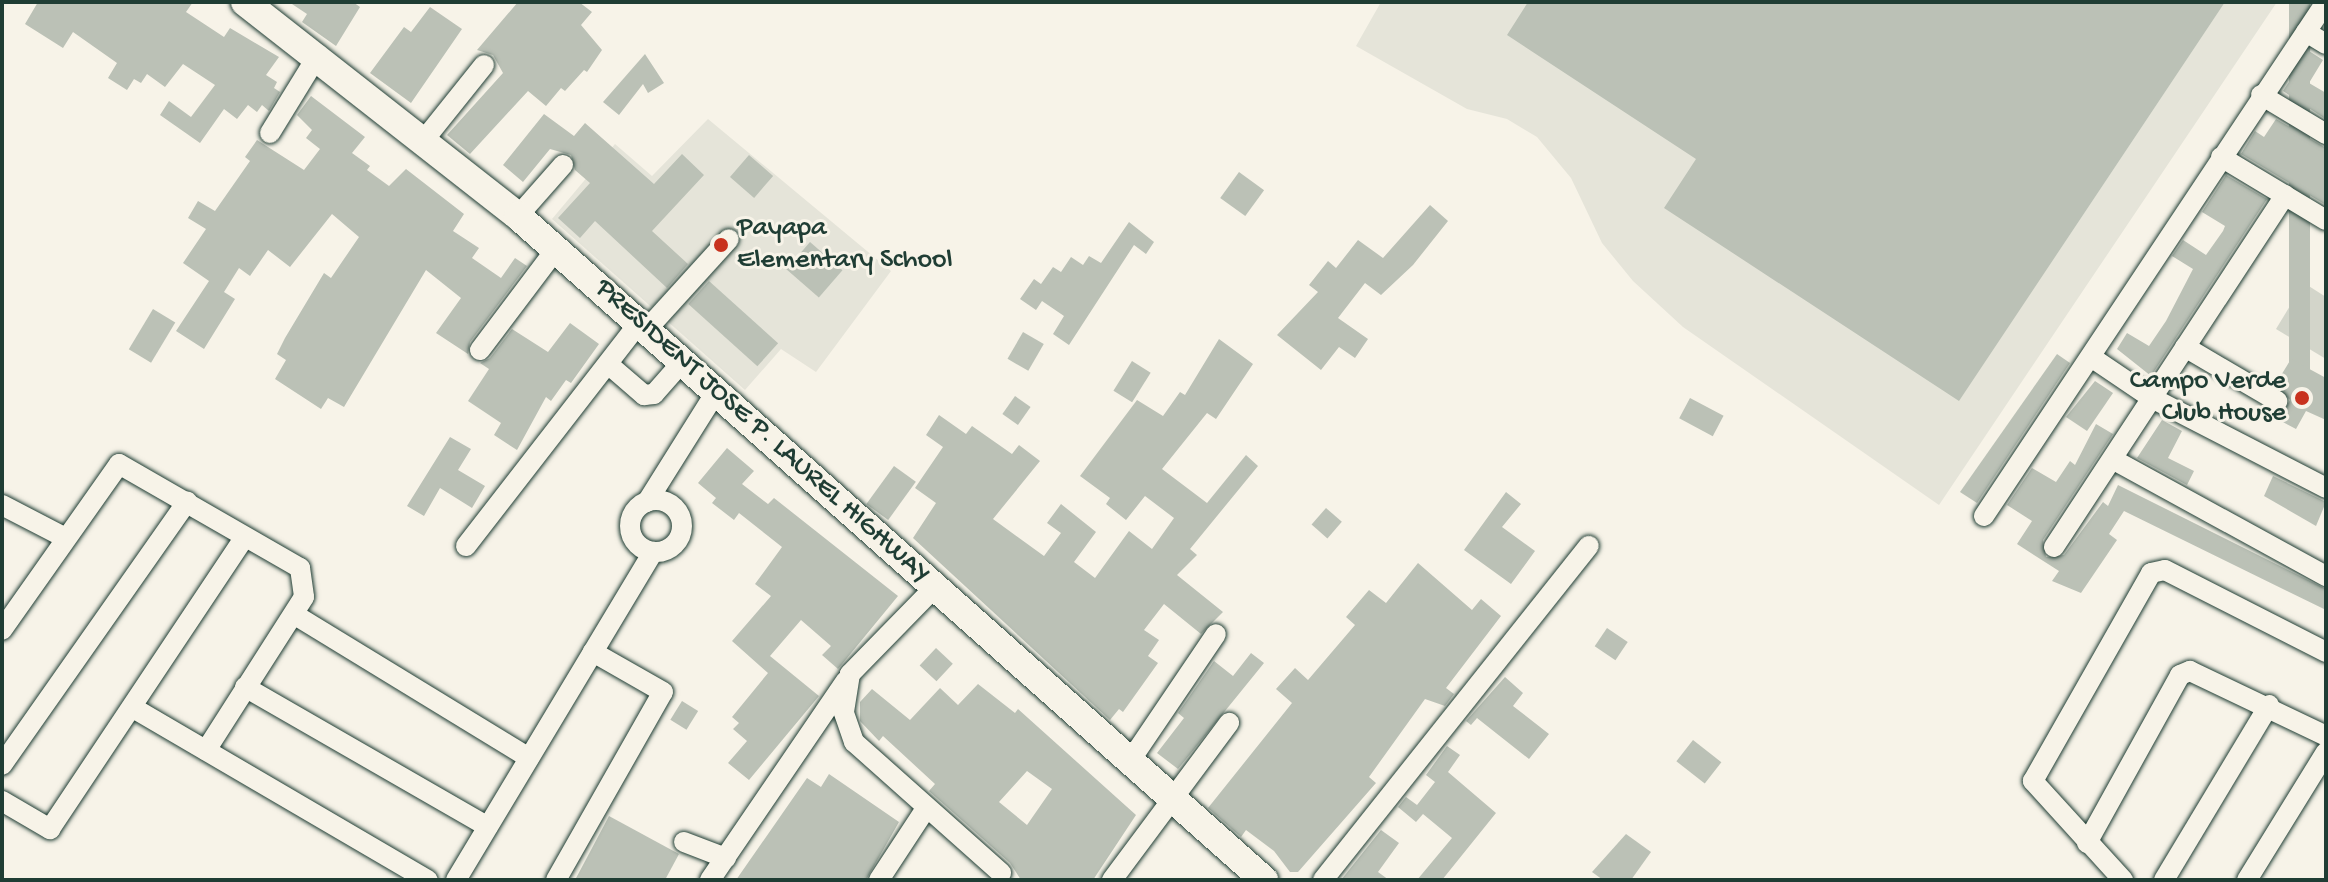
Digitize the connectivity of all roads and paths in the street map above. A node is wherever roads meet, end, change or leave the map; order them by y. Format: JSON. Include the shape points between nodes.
{"nodes":[{"id":1,"x":2326,"y":2,"type":"edge"},
{"id":2,"x":254,"y":5,"type":"edge"},
{"id":3,"x":2306,"y":32,"type":"junction"},
{"id":4,"x":2326,"y":44,"type":"edge"},
{"id":5,"x":318,"y":55,"type":"junction"},
{"id":6,"x":484,"y":65,"type":"dead end"},
{"id":7,"x":2261,"y":95,"type":"junction"},
{"id":8,"x":270,"y":133,"type":"dead end"},
{"id":9,"x":2326,"y":134,"type":"edge"},
{"id":10,"x":424,"y":140,"type":"junction"},
{"id":11,"x":2221,"y":157,"type":"junction"},
{"id":12,"x":563,"y":165,"type":"dead end"},
{"id":13,"x":2285,"y":195,"type":"junction"},
{"id":14,"x":518,"y":216,"type":"junction"},
{"id":15,"x":2326,"y":220,"type":"edge"},
{"id":16,"x":729,"y":239,"type":"dead end"},
{"id":17,"x":556,"y":249,"type":"junction"},
{"id":18,"x":644,"y":325,"type":"junction"},
{"id":19,"x":2185,"y":347,"type":"junction"},
{"id":20,"x":480,"y":350,"type":"dead end"},
{"id":21,"x":2091,"y":357,"type":"junction"},
{"id":22,"x":684,"y":360,"type":"junction"},
{"id":23,"x":608,"y":364,"type":"junction"},
{"id":24,"x":718,"y":389,"type":"junction"},
{"id":25,"x":2150,"y":397,"type":"junction"},
{"id":26,"x":2277,"y":401,"type":"dead end"},
{"id":27,"x":2114,"y":460,"type":"junction"},
{"id":28,"x":2326,"y":488,"type":"edge"},
{"id":29,"x":187,"y":502,"type":"junction"},
{"id":30,"x":647,"y":502,"type":"junction"},
{"id":31,"x":2,"y":505,"type":"edge"},
{"id":32,"x":1984,"y":516,"type":"dead end"},
{"id":33,"x":245,"y":537,"type":"junction"},
{"id":34,"x":66,"y":538,"type":"junction"},
{"id":35,"x":466,"y":546,"type":"dead end"},
{"id":36,"x":1589,"y":546,"type":"dead end"},
{"id":37,"x":2054,"y":547,"type":"dead end"},
{"id":38,"x":653,"y":552,"type":"junction"},
{"id":39,"x":2326,"y":576,"type":"edge"},
{"id":40,"x":935,"y":587,"type":"junction"},
{"id":41,"x":295,"y":615,"type":"junction"},
{"id":42,"x":2,"y":630,"type":"edge"},
{"id":43,"x":1216,"y":634,"type":"dead end"},
{"id":44,"x":593,"y":652,"type":"junction"},
{"id":45,"x":2326,"y":652,"type":"edge"},
{"id":46,"x":850,"y":674,"type":"junction"},
{"id":47,"x":245,"y":687,"type":"junction"},
{"id":48,"x":2269,"y":705,"type":"junction"},
{"id":49,"x":135,"y":709,"type":"junction"},
{"id":50,"x":1229,"y":723,"type":"dead end"},
{"id":51,"x":2326,"y":736,"type":"edge"},
{"id":52,"x":206,"y":750,"type":"junction"},
{"id":53,"x":2326,"y":752,"type":"edge"},
{"id":54,"x":529,"y":758,"type":"junction"},
{"id":55,"x":1130,"y":761,"type":"junction"},
{"id":56,"x":2,"y":765,"type":"edge"},
{"id":57,"x":1173,"y":800,"type":"junction"},
{"id":58,"x":2,"y":801,"type":"edge"},
{"id":59,"x":925,"y":810,"type":"junction"},
{"id":60,"x":488,"y":827,"type":"junction"},
{"id":61,"x":684,"y":842,"type":"dead end"},
{"id":62,"x":2087,"y":843,"type":"junction"},
{"id":63,"x":726,"y":858,"type":"junction"},
{"id":64,"x":1001,"y":873,"type":"dead end"},
{"id":65,"x":428,"y":880,"type":"edge"},
{"id":66,"x":456,"y":880,"type":"edge"},
{"id":67,"x":556,"y":880,"type":"edge"},
{"id":68,"x":710,"y":880,"type":"edge"},
{"id":69,"x":879,"y":880,"type":"edge"},
{"id":70,"x":1112,"y":880,"type":"edge"},
{"id":71,"x":1264,"y":880,"type":"edge"},
{"id":72,"x":1323,"y":880,"type":"edge"},
{"id":73,"x":2123,"y":880,"type":"edge"},
{"id":74,"x":2164,"y":880,"type":"edge"},
{"id":75,"x":2247,"y":880,"type":"edge"}],
"edges":[{"from":1,"to":3,"type":"street"},
{"from":2,"to":5,"type":"highway","name":"PRESIDENT JOSE P. LAUREL HIGHWAY"},
{"from":3,"to":4,"type":"street"},
{"from":3,"to":7,"type":"street"},
{"from":5,"to":8,"type":"street"},
{"from":5,"to":10,"type":"highway","name":"PRESIDENT JOSE P. LAUREL HIGHWAY"},
{"from":6,"to":10,"type":"street"},
{"from":7,"to":9,"type":"street"},
{"from":7,"to":11,"type":"street"},
{"from":10,"to":14,"type":"highway","name":"PRESIDENT JOSE P. LAUREL HIGHWAY"},
{"from":11,"to":13,"type":"street"},
{"from":11,"to":21,"type":"street"},
{"from":12,"to":14,"type":"street"},
{"from":13,"to":15,"type":"street"},
{"from":13,"to":19,"type":"street"},
{"from":14,"to":17,"type":"highway","name":"PRESIDENT JOSE P. LAUREL HIGHWAY"},
{"from":16,"to":18,"type":"street"},
{"from":17,"to":18,"type":"highway","name":"PRESIDENT JOSE P. LAUREL HIGHWAY"},
{"from":17,"to":20,"type":"street"},
{"from":18,"to":22,"type":"highway","name":"PRESIDENT JOSE P. LAUREL HIGHWAY"},
{"from":18,"to":23,"type":"street"},
{"from":19,"to":25,"type":"street"},
{"from":19,"to":26,"type":"street"},
{"from":21,"to":25,"type":"street"},
{"from":21,"to":32,"type":"street"},
{"from":22,"to":23,"type":"street","via":[[654,394],[644,395]]},
{"from":22,"to":24,"type":"highway","name":"PRESIDENT JOSE P. LAUREL HIGHWAY"},
{"from":23,"to":35,"type":"street"},
{"from":24,"to":30,"type":"street"},
{"from":24,"to":40,"type":"highway","name":"PRESIDENT JOSE P. LAUREL HIGHWAY"},
{"from":25,"to":27,"type":"street"},
{"from":25,"to":28,"type":"street"},
{"from":27,"to":37,"type":"street"},
{"from":27,"to":39,"type":"street"},
{"from":29,"to":33,"type":"street"},
{"from":29,"to":34,"type":"street","via":[[119,464]]},
{"from":29,"to":56,"type":"street"},
{"from":30,"to":38,"type":"street","via":[[634,513],[630,528],[636,543]]},
{"from":30,"to":38,"type":"street","via":[[672,506],[682,521],[674,546]]},
{"from":31,"to":34,"type":"street"},
{"from":33,"to":41,"type":"street","via":[[300,568],[305,590]]},
{"from":33,"to":49,"type":"street"},
{"from":34,"to":42,"type":"street"},
{"from":36,"to":72,"type":"street"},
{"from":38,"to":44,"type":"street"},
{"from":40,"to":46,"type":"street"},
{"from":40,"to":55,"type":"highway","name":"PRESIDENT JOSE P. LAUREL HIGHWAY"},
{"from":41,"to":47,"type":"street"},
{"from":41,"to":54,"type":"street"},
{"from":43,"to":55,"type":"street"},
{"from":44,"to":54,"type":"street"},
{"from":44,"to":67,"type":"street","via":[[663,692]]},
{"from":45,"to":62,"type":"street","via":[[2165,570],[2151,573],[2035,772],[2037,789]]},
{"from":46,"to":59,"type":"street","via":[[844,713],[854,742]]},
{"from":46,"to":63,"type":"street"},
{"from":47,"to":52,"type":"street"},
{"from":47,"to":60,"type":"street"},
{"from":48,"to":51,"type":"street"},
{"from":48,"to":62,"type":"street","via":[[2190,671],[2180,675]]},
{"from":48,"to":74,"type":"street"},
{"from":49,"to":52,"type":"street"},
{"from":49,"to":58,"type":"street","via":[[50,829]]},
{"from":50,"to":57,"type":"street"},
{"from":52,"to":65,"type":"street"},
{"from":53,"to":75,"type":"street"},
{"from":54,"to":60,"type":"street"},
{"from":55,"to":57,"type":"highway","name":"PRESIDENT JOSE P. LAUREL HIGHWAY"},
{"from":57,"to":70,"type":"street"},
{"from":57,"to":71,"type":"highway","name":"PRESIDENT JOSE P. LAUREL HIGHWAY"},
{"from":59,"to":64,"type":"street"},
{"from":59,"to":69,"type":"street"},
{"from":60,"to":66,"type":"street"},
{"from":61,"to":63,"type":"street"},
{"from":62,"to":73,"type":"street"},
{"from":63,"to":68,"type":"street"}]}
